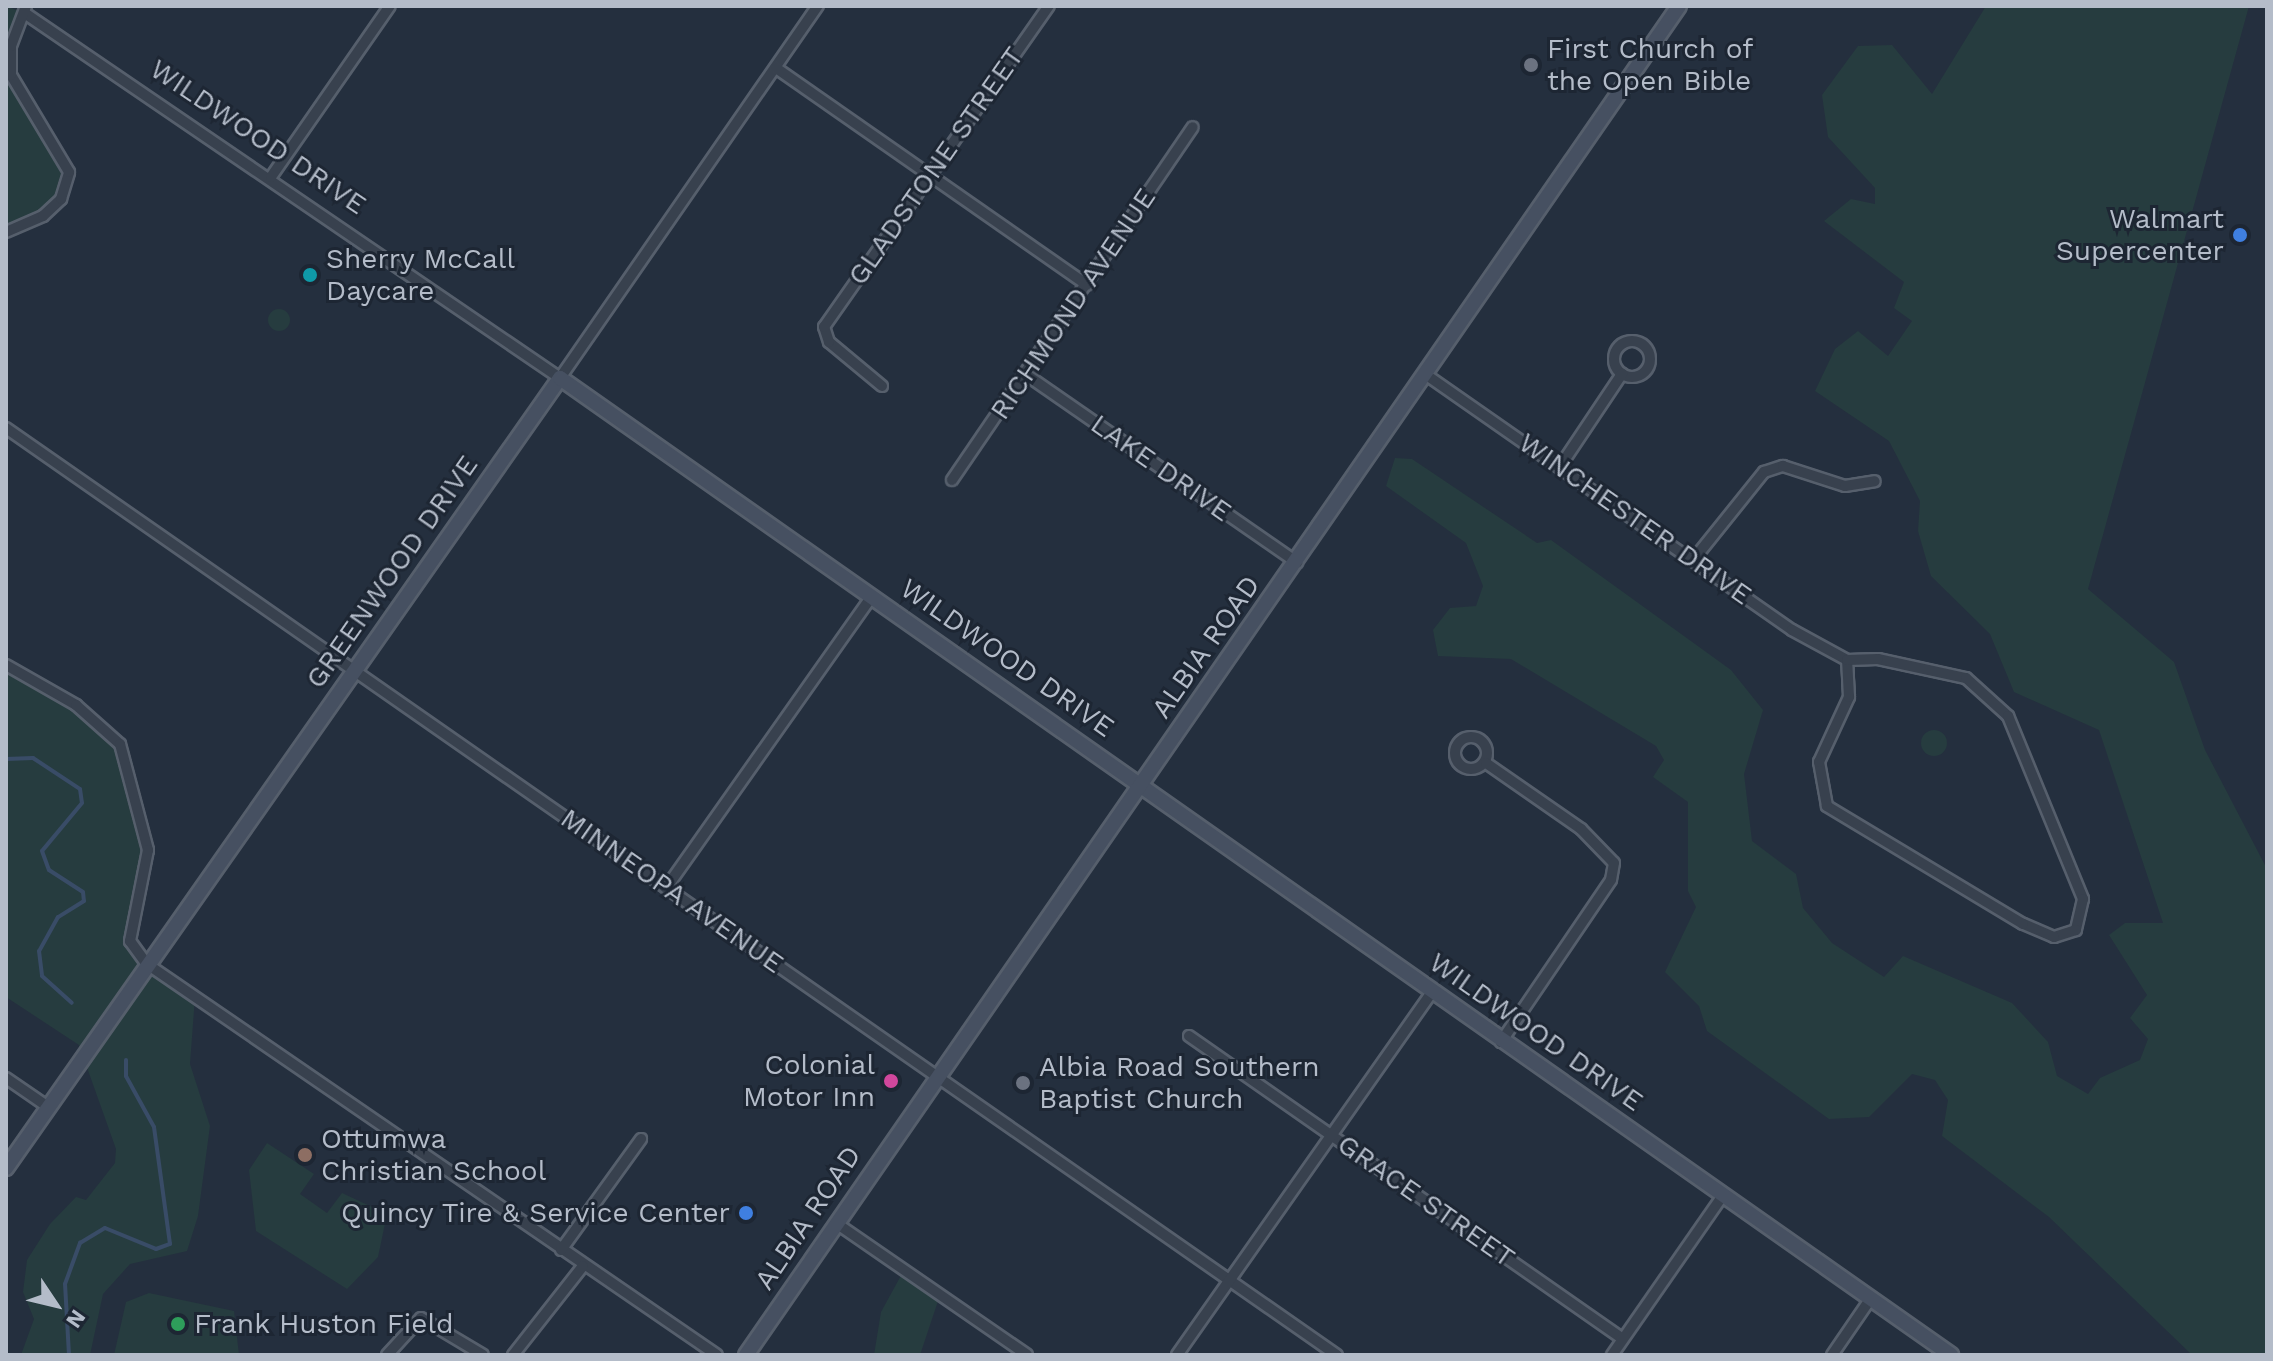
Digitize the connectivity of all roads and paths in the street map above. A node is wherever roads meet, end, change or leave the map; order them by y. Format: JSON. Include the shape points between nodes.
{"nodes":[{"id":1,"x":390,"y":6,"type":"edge"},
{"id":2,"x":818,"y":6,"type":"edge"},
{"id":3,"x":1049,"y":6,"type":"edge"},
{"id":4,"x":1679,"y":6,"type":"edge"},
{"id":5,"x":26,"y":10,"type":"edge"},
{"id":6,"x":776,"y":68,"type":"junction"},
{"id":7,"x":1193,"y":127,"type":"dead end"},
{"id":8,"x":929,"y":175,"type":"junction"},
{"id":9,"x":271,"y":177,"type":"junction"},
{"id":10,"x":6,"y":232,"type":"edge"},
{"id":11,"x":1087,"y":285,"type":"junction"},
{"id":12,"x":1025,"y":374,"type":"junction"},
{"id":13,"x":1425,"y":374,"type":"junction"},
{"id":14,"x":1622,"y":374,"type":"dead end"},
{"id":15,"x":560,"y":378,"type":"junction"},
{"id":16,"x":882,"y":386,"type":"dead end"},
{"id":17,"x":6,"y":428,"type":"edge"},
{"id":18,"x":1561,"y":465,"type":"junction"},
{"id":19,"x":952,"y":480,"type":"dead end"},
{"id":20,"x":1875,"y":481,"type":"dead end"},
{"id":21,"x":1694,"y":559,"type":"junction"},
{"id":22,"x":1297,"y":562,"type":"junction"},
{"id":23,"x":872,"y":596,"type":"junction"},
{"id":24,"x":1847,"y":660,"type":"junction"},
{"id":25,"x":6,"y":665,"type":"edge"},
{"id":26,"x":355,"y":670,"type":"junction"},
{"id":27,"x":1486,"y":763,"type":"dead end"},
{"id":28,"x":1139,"y":783,"type":"junction"},
{"id":29,"x":666,"y":888,"type":"junction"},
{"id":30,"x":147,"y":964,"type":"junction"},
{"id":31,"x":1432,"y":992,"type":"junction"},
{"id":32,"x":1189,"y":1036,"type":"dead end"},
{"id":33,"x":1501,"y":1042,"type":"junction"},
{"id":34,"x":938,"y":1075,"type":"junction"},
{"id":35,"x":6,"y":1078,"type":"edge"},
{"id":36,"x":48,"y":1107,"type":"junction"},
{"id":37,"x":1331,"y":1135,"type":"junction"},
{"id":38,"x":641,"y":1139,"type":"dead end"},
{"id":39,"x":6,"y":1168,"type":"edge"},
{"id":40,"x":1723,"y":1195,"type":"junction"},
{"id":41,"x":836,"y":1223,"type":"junction"},
{"id":42,"x":561,"y":1250,"type":"junction"},
{"id":43,"x":583,"y":1266,"type":"junction"},
{"id":44,"x":1229,"y":1279,"type":"junction"},
{"id":45,"x":1871,"y":1298,"type":"junction"},
{"id":46,"x":1623,"y":1339,"type":"junction"},
{"id":47,"x":387,"y":1355,"type":"edge"},
{"id":48,"x":483,"y":1355,"type":"edge"},
{"id":49,"x":513,"y":1355,"type":"edge"},
{"id":50,"x":717,"y":1355,"type":"edge"},
{"id":51,"x":746,"y":1355,"type":"edge"},
{"id":52,"x":1027,"y":1355,"type":"edge"},
{"id":53,"x":1177,"y":1355,"type":"edge"},
{"id":54,"x":1337,"y":1355,"type":"edge"},
{"id":55,"x":1612,"y":1355,"type":"edge"},
{"id":56,"x":1832,"y":1355,"type":"edge"},
{"id":57,"x":1951,"y":1355,"type":"edge"}],
"edges":[{"from":1,"to":9,"type":"street"},
{"from":2,"to":6,"type":"street","name":"GREENWOOD DRIVE"},
{"from":3,"to":8,"type":"street","name":"GLADSTONE STREET"},
{"from":4,"to":13,"type":"street","name":"ALBIA ROAD"},
{"from":5,"to":9,"type":"street","name":"WILDWOOD DRIVE"},
{"from":5,"to":10,"type":"street","via":[[11,46],[11,75],[69,172],[61,199],[43,216]]},
{"from":6,"to":8,"type":"street"},
{"from":6,"to":15,"type":"street","name":"GREENWOOD DRIVE"},
{"from":7,"to":11,"type":"street","name":"RICHMOND AVENUE"},
{"from":8,"to":11,"type":"street"},
{"from":8,"to":16,"type":"street","name":"GLADSTONE STREET","via":[[824,327],[829,342]]},
{"from":9,"to":15,"type":"street","name":"WILDWOOD DRIVE"},
{"from":11,"to":12,"type":"street","name":"RICHMOND AVENUE"},
{"from":12,"to":19,"type":"street","name":"RICHMOND AVENUE"},
{"from":12,"to":22,"type":"street","name":"LAKE DRIVE"},
{"from":13,"to":18,"type":"street","name":"WINCHESTER DRIVE"},
{"from":13,"to":22,"type":"street","name":"ALBIA ROAD"},
{"from":14,"to":18,"type":"street"},
{"from":15,"to":23,"type":"street","name":"WILDWOOD DRIVE"},
{"from":15,"to":26,"type":"street","name":"GREENWOOD DRIVE"},
{"from":17,"to":26,"type":"street","name":"MINNEOPA AVENUE"},
{"from":18,"to":21,"type":"street","name":"WINCHESTER DRIVE"},
{"from":20,"to":21,"type":"street","via":[[1845,486],[1783,466],[1764,472]]},
{"from":21,"to":24,"type":"street","name":"WINCHESTER DRIVE"},
{"from":22,"to":28,"type":"street","name":"ALBIA ROAD"},
{"from":23,"to":28,"type":"street","name":"WILDWOOD DRIVE"},
{"from":23,"to":29,"type":"street"},
{"from":24,"to":24,"type":"street","via":[[1939,667],[1966,678],[2008,716],[2083,899],[2076,930],[2054,937],[2023,924],[1827,806],[1819,762],[1849,697]]},
{"from":25,"to":30,"type":"street","via":[[76,705],[120,744],[148,850],[130,941]]},
{"from":26,"to":29,"type":"street","name":"MINNEOPA AVENUE"},
{"from":26,"to":30,"type":"street","name":"GREENWOOD DRIVE"},
{"from":27,"to":33,"type":"street","via":[[1581,829],[1614,863],[1611,880]]},
{"from":28,"to":31,"type":"street","name":"WILDWOOD DRIVE"},
{"from":28,"to":34,"type":"street","name":"ALBIA ROAD"},
{"from":29,"to":34,"type":"street","name":"MINNEOPA AVENUE"},
{"from":30,"to":36,"type":"street","name":"GREENWOOD DRIVE"},
{"from":30,"to":42,"type":"street"},
{"from":31,"to":33,"type":"street","name":"WILDWOOD DRIVE"},
{"from":31,"to":37,"type":"street"},
{"from":32,"to":37,"type":"street","name":"GRACE STREET"},
{"from":33,"to":40,"type":"street","name":"WILDWOOD DRIVE"},
{"from":34,"to":41,"type":"street","name":"ALBIA ROAD"},
{"from":34,"to":44,"type":"street","name":"MINNEOPA AVENUE"},
{"from":35,"to":36,"type":"street"},
{"from":36,"to":39,"type":"street","name":"GREENWOOD DRIVE"},
{"from":37,"to":44,"type":"street"},
{"from":37,"to":46,"type":"street","name":"GRACE STREET"},
{"from":38,"to":42,"type":"street"},
{"from":40,"to":45,"type":"street","name":"WILDWOOD DRIVE"},
{"from":40,"to":46,"type":"street"},
{"from":41,"to":51,"type":"street","name":"ALBIA ROAD"},
{"from":41,"to":52,"type":"street"},
{"from":42,"to":43,"type":"street"},
{"from":43,"to":49,"type":"street"},
{"from":43,"to":50,"type":"street"},
{"from":44,"to":53,"type":"street"},
{"from":44,"to":54,"type":"street","name":"MINNEOPA AVENUE"},
{"from":45,"to":56,"type":"street"},
{"from":45,"to":57,"type":"street","name":"WILDWOOD DRIVE"},
{"from":46,"to":55,"type":"street"},
{"from":47,"to":48,"type":"street","via":[[421,1318]]}]}
